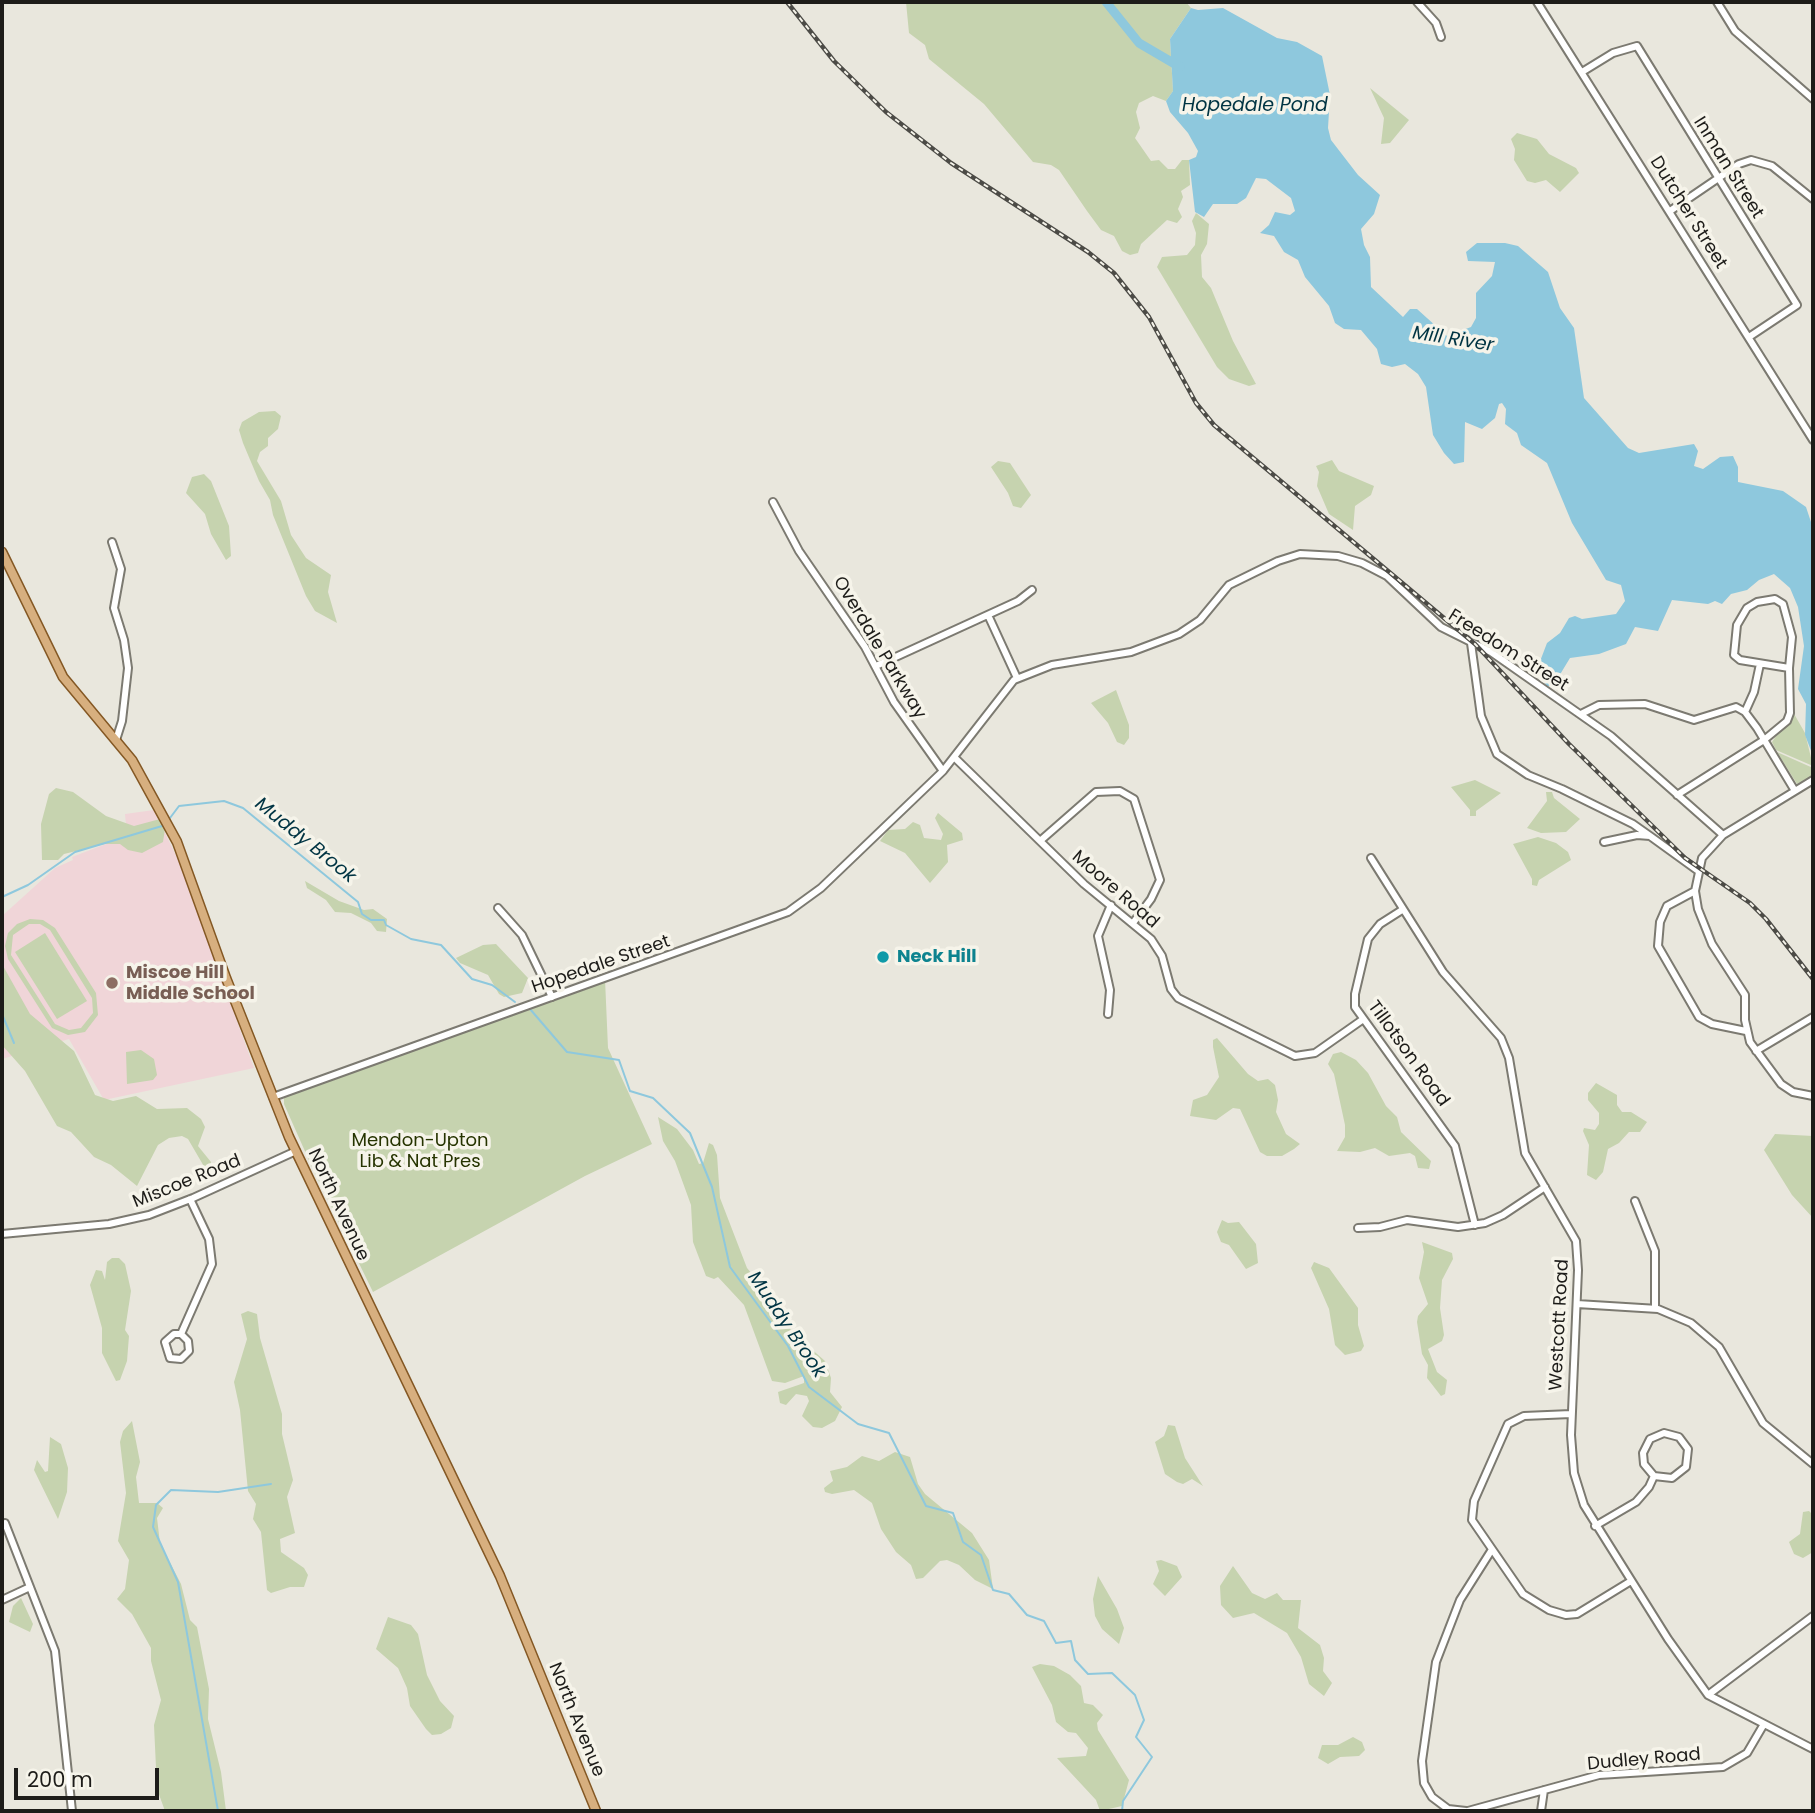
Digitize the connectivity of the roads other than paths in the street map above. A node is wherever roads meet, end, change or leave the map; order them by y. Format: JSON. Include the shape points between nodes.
{"nodes":[{"id":1,"x":1417,"y":2,"type":"edge"},
{"id":2,"x":1537,"y":2,"type":"edge"},
{"id":3,"x":1717,"y":2,"type":"edge"},
{"id":4,"x":1441,"y":37,"type":"dead end"},
{"id":5,"x":1582,"y":72,"type":"junction"},
{"id":6,"x":1813,"y":99,"type":"edge"},
{"id":7,"x":1718,"y":178,"type":"junction"},
{"id":8,"x":1813,"y":199,"type":"edge"},
{"id":9,"x":1670,"y":211,"type":"junction"},
{"id":10,"x":1749,"y":337,"type":"junction"},
{"id":11,"x":1813,"y":422,"type":"edge"},
{"id":12,"x":1805,"y":427,"type":"junction"},
{"id":13,"x":1813,"y":440,"type":"edge"},
{"id":14,"x":773,"y":502,"type":"dead end"},
{"id":15,"x":113,"y":545,"type":"dead end"},
{"id":16,"x":2,"y":552,"type":"edge"},
{"id":17,"x":1032,"y":590,"type":"dead end"},
{"id":18,"x":988,"y":615,"type":"junction"},
{"id":19,"x":1471,"y":643,"type":"junction"},
{"id":20,"x":1760,"y":664,"type":"junction"},
{"id":21,"x":876,"y":666,"type":"junction"},
{"id":22,"x":1789,"y":668,"type":"junction"},
{"id":23,"x":1017,"y":678,"type":"junction"},
{"id":24,"x":1745,"y":712,"type":"junction"},
{"id":25,"x":1581,"y":714,"type":"junction"},
{"id":26,"x":116,"y":740,"type":"junction"},
{"id":27,"x":1764,"y":740,"type":"junction"},
{"id":28,"x":955,"y":758,"type":"junction"},
{"id":29,"x":943,"y":771,"type":"junction"},
{"id":30,"x":1813,"y":780,"type":"edge"},
{"id":31,"x":1795,"y":791,"type":"junction"},
{"id":32,"x":1677,"y":795,"type":"junction"},
{"id":33,"x":906,"y":807,"type":"joint"},
{"id":34,"x":1724,"y":835,"type":"junction"},
{"id":35,"x":1650,"y":836,"type":"junction"},
{"id":36,"x":1040,"y":841,"type":"junction"},
{"id":37,"x":1604,"y":842,"type":"dead end"},
{"id":38,"x":1371,"y":858,"type":"dead end"},
{"id":39,"x":1697,"y":870,"type":"junction"},
{"id":40,"x":1695,"y":891,"type":"junction"},
{"id":41,"x":1111,"y":905,"type":"junction"},
{"id":42,"x":498,"y":908,"type":"dead end"},
{"id":43,"x":1402,"y":910,"type":"junction"},
{"id":44,"x":1133,"y":923,"type":"junction"},
{"id":45,"x":552,"y":997,"type":"junction"},
{"id":46,"x":1108,"y":1014,"type":"dead end"},
{"id":47,"x":1813,"y":1017,"type":"edge"},
{"id":48,"x":1362,"y":1020,"type":"junction"},
{"id":49,"x":1746,"y":1031,"type":"junction"},
{"id":50,"x":1756,"y":1051,"type":"junction"},
{"id":51,"x":1813,"y":1096,"type":"edge"},
{"id":52,"x":273,"y":1097,"type":"junction"},
{"id":53,"x":296,"y":1151,"type":"junction"},
{"id":54,"x":1545,"y":1187,"type":"junction"},
{"id":55,"x":190,"y":1199,"type":"junction"},
{"id":56,"x":1636,"y":1201,"type":"dead end"},
{"id":57,"x":1475,"y":1225,"type":"junction"},
{"id":58,"x":1358,"y":1228,"type":"dead end"},
{"id":59,"x":2,"y":1234,"type":"edge"},
{"id":60,"x":1577,"y":1304,"type":"junction"},
{"id":61,"x":1655,"y":1308,"type":"junction"},
{"id":62,"x":181,"y":1334,"type":"junction"},
{"id":63,"x":1571,"y":1414,"type":"junction"},
{"id":64,"x":1813,"y":1464,"type":"edge"},
{"id":65,"x":1654,"y":1476,"type":"junction"},
{"id":66,"x":5,"y":1523,"type":"dead end"},
{"id":67,"x":1595,"y":1526,"type":"junction"},
{"id":68,"x":1491,"y":1551,"type":"junction"},
{"id":69,"x":1631,"y":1581,"type":"junction"},
{"id":70,"x":30,"y":1587,"type":"junction"},
{"id":71,"x":2,"y":1600,"type":"edge"},
{"id":72,"x":1813,"y":1616,"type":"edge"},
{"id":73,"x":1708,"y":1695,"type":"junction"},
{"id":74,"x":1764,"y":1724,"type":"junction"},
{"id":75,"x":1813,"y":1749,"type":"edge"},
{"id":76,"x":1544,"y":1790,"type":"junction"},
{"id":77,"x":72,"y":1811,"type":"edge"},
{"id":78,"x":596,"y":1811,"type":"edge"},
{"id":79,"x":1467,"y":1811,"type":"edge"},
{"id":80,"x":1542,"y":1811,"type":"edge"}],
"edges":[{"from":1,"to":4,"type":"street","via":[[1436,23]]},
{"from":2,"to":5,"type":"street","name":"Dutcher Street"},
{"from":3,"to":6,"type":"street","via":[[1735,31]]},
{"from":5,"to":7,"type":"street","name":"Inman Street","via":[[1613,53],[1637,47]]},
{"from":5,"to":9,"type":"street","name":"Dutcher Street"},
{"from":7,"to":8,"type":"street","via":[[1742,162],[1759,161],[1777,169]]},
{"from":7,"to":9,"type":"street"},
{"from":7,"to":10,"type":"street","name":"Inman Street","via":[[1797,305]]},
{"from":9,"to":10,"type":"street","name":"Dutcher Street"},
{"from":10,"to":12,"type":"street","name":"Dutcher Street"},
{"from":11,"to":12,"type":"street"},
{"from":12,"to":13,"type":"street","name":"Dutcher Street"},
{"from":14,"to":21,"type":"street","name":"Overdale Parkway","via":[[799,551]]},
{"from":15,"to":26,"type":"street","via":[[121,569],[114,608],[128,668]]},
{"from":16,"to":26,"type":"main road","name":"North Avenue","via":[[66,681]]},
{"from":17,"to":18,"type":"street"},
{"from":18,"to":21,"type":"street"},
{"from":18,"to":23,"type":"street"},
{"from":19,"to":23,"type":"street","name":"Freedom Street","via":[[1441,628],[1402,588],[1374,569],[1331,554],[1309,553],[1278,561],[1229,585],[1200,620],[1180,635],[1131,652],[1052,665]]},
{"from":19,"to":25,"type":"street","name":"Freedom Street"},
{"from":19,"to":35,"type":"street","via":[[1482,720],[1497,754],[1528,775]]},
{"from":20,"to":22,"type":"street"},
{"from":20,"to":22,"type":"street","via":[[1735,658],[1734,637],[1747,608],[1775,599],[1789,617],[1793,646]]},
{"from":20,"to":24,"type":"street"},
{"from":21,"to":29,"type":"street","name":"Overdale Parkway","via":[[901,714]]},
{"from":22,"to":27,"type":"street","via":[[1790,713],[1782,727]]},
{"from":23,"to":28,"type":"street","name":"Freedom Street","via":[[1007,685]]},
{"from":24,"to":25,"type":"street","via":[[1732,707],[1694,720],[1645,704],[1599,705]]},
{"from":24,"to":27,"type":"street"},
{"from":25,"to":32,"type":"street","name":"Freedom Street"},
{"from":26,"to":52,"type":"main road","name":"North Avenue","via":[[140,774],[184,859]]},
{"from":27,"to":31,"type":"street"},
{"from":27,"to":32,"type":"street"},
{"from":28,"to":29,"type":"street","name":"Freedom Street"},
{"from":28,"to":36,"type":"street","name":"Moore Road"},
{"from":29,"to":33,"type":"street","name":"Freedom Street"},
{"from":30,"to":31,"type":"street"},
{"from":31,"to":34,"type":"street"},
{"from":32,"to":34,"type":"street","name":"Freedom Street"},
{"from":33,"to":45,"type":"street","name":"Hopedale Street","via":[[821,888],[788,912]]},
{"from":34,"to":39,"type":"street","via":[[1707,851]]},
{"from":35,"to":37,"type":"street"},
{"from":35,"to":39,"type":"street"},
{"from":36,"to":41,"type":"street","name":"Moore Road"},
{"from":36,"to":44,"type":"street","via":[[1096,792],[1120,792],[1134,800],[1160,880]]},
{"from":38,"to":43,"type":"street","name":"Westcott Road"},
{"from":39,"to":40,"type":"street"},
{"from":40,"to":49,"type":"street","via":[[1712,944],[1745,995]]},
{"from":40,"to":49,"type":"street","via":[[1667,906],[1658,946],[1699,1017]]},
{"from":41,"to":44,"type":"street","name":"Moore Road"},
{"from":41,"to":46,"type":"street","via":[[1098,936],[1110,990]]},
{"from":42,"to":45,"type":"street","via":[[522,935]]},
{"from":43,"to":48,"type":"street","name":"Tillotson Road","via":[[1380,924],[1368,939],[1355,994]]},
{"from":43,"to":54,"type":"street","name":"Westcott Road","via":[[1443,972],[1506,1049],[1525,1153]]},
{"from":44,"to":48,"type":"street","name":"Moore Road","via":[[1159,950],[1178,998],[1283,1052],[1315,1053]]},
{"from":45,"to":52,"type":"street","name":"Hopedale Street"},
{"from":47,"to":50,"type":"street"},
{"from":48,"to":57,"type":"street","name":"Tillotson Road","via":[[1455,1146]]},
{"from":49,"to":50,"type":"street"},
{"from":50,"to":51,"type":"street","via":[[1781,1084]]},
{"from":52,"to":53,"type":"main road","name":"North Avenue"},
{"from":53,"to":55,"type":"street","name":"Miscoe Road"},
{"from":53,"to":78,"type":"main road","name":"North Avenue","via":[[500,1575]]},
{"from":54,"to":57,"type":"street","via":[[1503,1216]]},
{"from":54,"to":60,"type":"street","name":"Westcott Road","via":[[1576,1241]]},
{"from":55,"to":59,"type":"street","name":"Miscoe Road","via":[[109,1224]]},
{"from":55,"to":62,"type":"street","via":[[209,1239],[212,1264]]},
{"from":56,"to":61,"type":"street","via":[[1655,1251]]},
{"from":57,"to":58,"type":"street","via":[[1407,1220]]},
{"from":60,"to":61,"type":"street"},
{"from":60,"to":63,"type":"street","name":"Westcott Road"},
{"from":61,"to":64,"type":"street","via":[[1691,1323],[1719,1347],[1763,1423]]},
{"from":62,"to":62,"type":"street","via":[[165,1342],[170,1357],[181,1359],[189,1351]]},
{"from":63,"to":67,"type":"street","name":"Westcott Road","via":[[1573,1473]]},
{"from":63,"to":68,"type":"street","via":[[1519,1417],[1500,1436],[1470,1515]]},
{"from":65,"to":65,"type":"street","via":[[1643,1459],[1647,1443],[1664,1433],[1679,1437],[1688,1449],[1686,1467],[1672,1478]]},
{"from":65,"to":67,"type":"street","via":[[1636,1502]]},
{"from":66,"to":70,"type":"street"},
{"from":67,"to":69,"type":"street","name":"Westcott Road"},
{"from":68,"to":69,"type":"street","via":[[1523,1594],[1559,1614],[1580,1612]]},
{"from":68,"to":79,"type":"street","name":"Dudley Road","via":[[1460,1600],[1436,1662],[1422,1761],[1423,1783],[1432,1797],[1448,1809]]},
{"from":69,"to":73,"type":"street","name":"Westcott Road"},
{"from":70,"to":71,"type":"street"},
{"from":70,"to":77,"type":"street","via":[[55,1651]]},
{"from":72,"to":73,"type":"street"},
{"from":73,"to":74,"type":"street","name":"Westcott Road"},
{"from":74,"to":75,"type":"street","name":"Westcott Road"},
{"from":74,"to":76,"type":"street","name":"Dudley Road","via":[[1747,1753],[1723,1767],[1599,1774]]},
{"from":76,"to":79,"type":"street","name":"Dudley Road"},
{"from":76,"to":80,"type":"street"}]}
